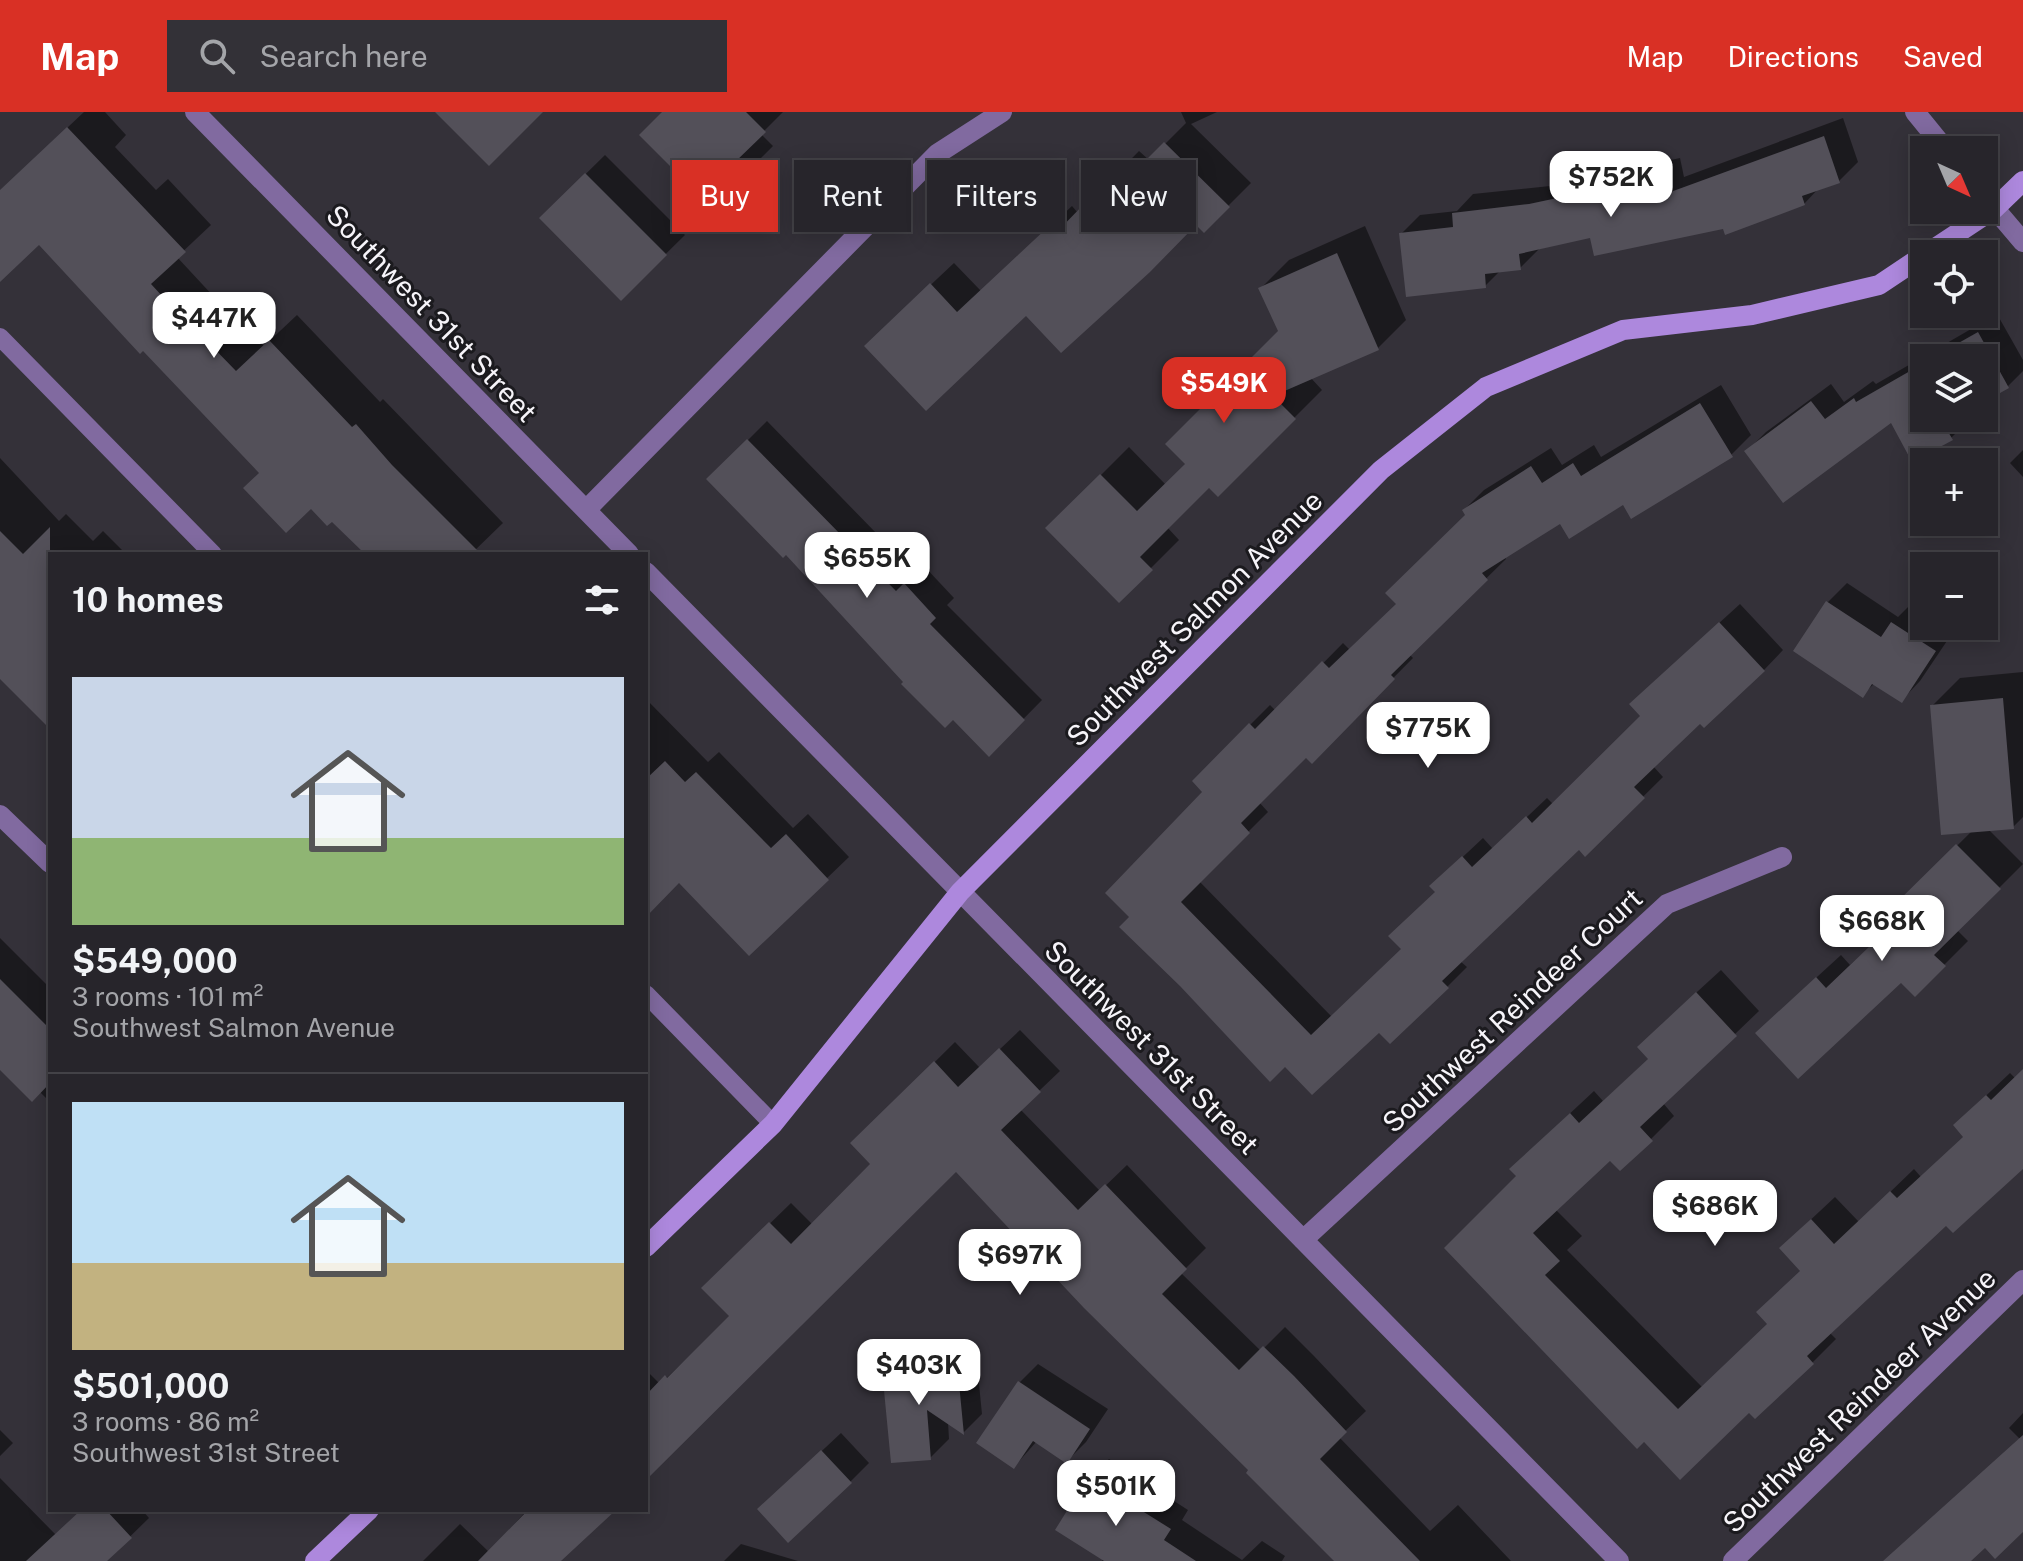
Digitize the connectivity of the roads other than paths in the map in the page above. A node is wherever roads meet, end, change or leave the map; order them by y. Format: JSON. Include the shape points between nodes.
{"nodes":[{"id":1,"x":195,"y":112,"type":"edge"},
{"id":2,"x":1002,"y":112,"type":"edge"},
{"id":3,"x":1915,"y":112,"type":"edge"},
{"id":4,"x":1935,"y":136,"type":"edge"},
{"id":5,"x":2023,"y":181,"type":"edge"},
{"id":6,"x":1998,"y":196,"type":"edge"},
{"id":7,"x":1998,"y":213,"type":"edge"},
{"id":8,"x":1962,"y":224,"type":"edge"},
{"id":9,"x":1943,"y":240,"type":"edge"},
{"id":10,"x":2023,"y":242,"type":"edge"},
{"id":11,"x":1910,"y":265,"type":"edge"},
{"id":12,"x":0,"y":337,"type":"edge"},
{"id":13,"x":586,"y":510,"type":"junction"},
{"id":14,"x":211,"y":552,"type":"edge"},
{"id":15,"x":627,"y":552,"type":"edge"},
{"id":16,"x":648,"y":574,"type":"edge"},
{"id":17,"x":0,"y":815,"type":"edge"},
{"id":18,"x":1782,"y":857,"type":"dead end"},
{"id":19,"x":48,"y":861,"type":"edge"},
{"id":20,"x":960,"y":892,"type":"junction"},
{"id":21,"x":648,"y":996,"type":"edge"},
{"id":22,"x":773,"y":1124,"type":"junction"},
{"id":23,"x":1303,"y":1240,"type":"junction"},
{"id":24,"x":648,"y":1245,"type":"edge"},
{"id":25,"x":2023,"y":1280,"type":"edge"},
{"id":26,"x":367,"y":1512,"type":"edge"},
{"id":27,"x":315,"y":1561,"type":"edge"},
{"id":28,"x":1619,"y":1561,"type":"edge"},
{"id":29,"x":1733,"y":1561,"type":"edge"}],
"edges":[{"from":1,"to":13,"type":"street","name":"Southwest 31st Street"},
{"from":2,"to":13,"type":"street","via":[[937,154]]},
{"from":3,"to":4,"type":"street"},
{"from":5,"to":6,"type":"street","name":"Southwest Salmon Avenue"},
{"from":7,"to":10,"type":"street"},
{"from":8,"to":9,"type":"street","name":"Southwest Salmon Avenue"},
{"from":11,"to":20,"type":"street","name":"Southwest Salmon Avenue","via":[[1879,285],[1752,315],[1623,330],[1486,387],[1381,470]]},
{"from":12,"to":14,"type":"lane"},
{"from":13,"to":15,"type":"street","name":"Southwest 31st Street"},
{"from":16,"to":20,"type":"street","name":"Southwest 31st Street"},
{"from":17,"to":19,"type":"street"},
{"from":18,"to":23,"type":"street","name":"Southwest Reindeer Court","via":[[1667,904]]},
{"from":20,"to":22,"type":"street","name":"Southwest Salmon Avenue"},
{"from":20,"to":23,"type":"street","name":"Southwest 31st Street"},
{"from":21,"to":22,"type":"lane"},
{"from":22,"to":24,"type":"street","name":"Southwest Salmon Avenue"},
{"from":23,"to":28,"type":"street","name":"Southwest 31st Street"},
{"from":25,"to":29,"type":"street","name":"Southwest Reindeer Avenue"},
{"from":26,"to":27,"type":"street"}]}
